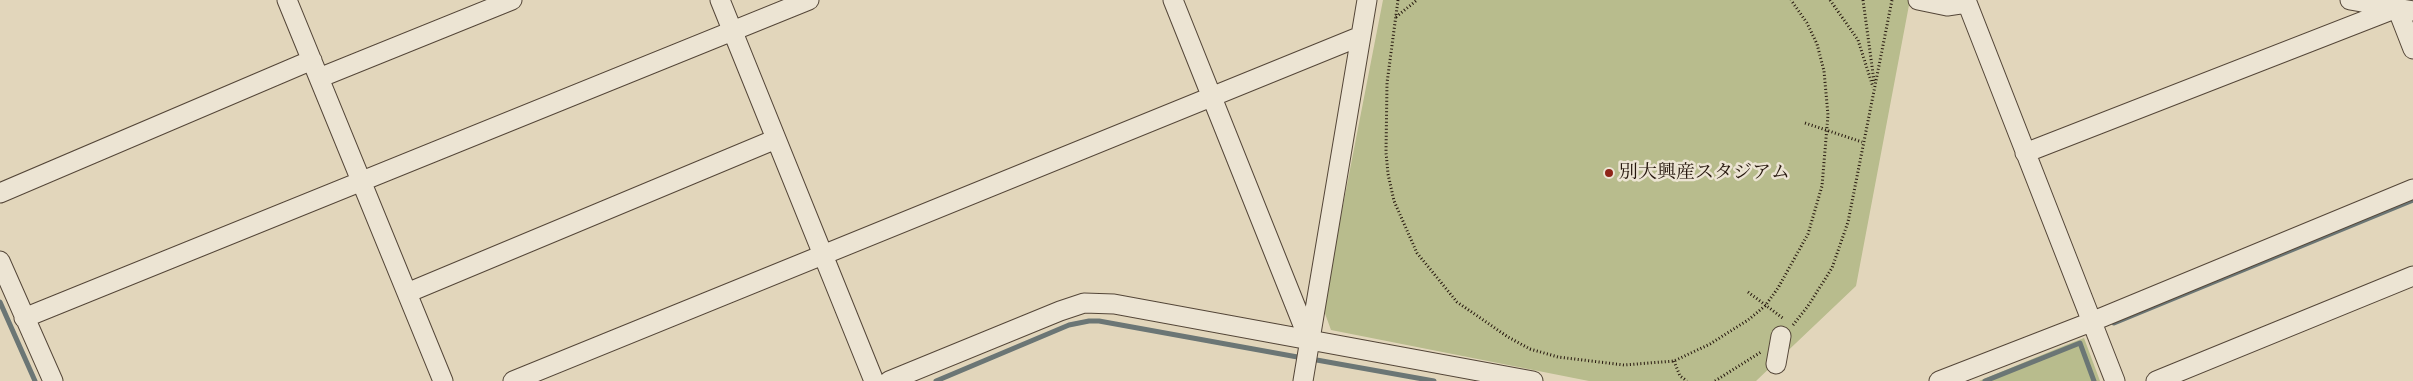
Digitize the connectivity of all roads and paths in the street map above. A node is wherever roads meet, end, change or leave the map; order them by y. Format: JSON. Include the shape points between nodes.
{"nodes":[{"id":1,"x":287,"y":0,"type":"edge"},
{"id":2,"x":512,"y":0,"type":"edge"},
{"id":3,"x":720,"y":0,"type":"edge"},
{"id":4,"x":809,"y":0,"type":"edge"},
{"id":5,"x":1173,"y":0,"type":"edge"},
{"id":6,"x":1367,"y":0,"type":"edge"},
{"id":7,"x":1398,"y":0,"type":"edge"},
{"id":8,"x":1416,"y":0,"type":"edge"},
{"id":9,"x":1791,"y":0,"type":"edge"},
{"id":10,"x":1830,"y":0,"type":"edge"},
{"id":11,"x":1863,"y":0,"type":"edge"},
{"id":12,"x":1892,"y":0,"type":"edge"},
{"id":13,"x":1918,"y":0,"type":"edge"},
{"id":14,"x":2350,"y":0,"type":"edge"},
{"id":15,"x":1966,"y":2,"type":"edge"},
{"id":16,"x":2405,"y":10,"type":"edge"},
{"id":17,"x":1395,"y":17,"type":"junction"},
{"id":18,"x":733,"y":31,"type":"junction"},
{"id":19,"x":1361,"y":36,"type":"junction"},
{"id":20,"x":2413,"y":50,"type":"edge"},
{"id":21,"x":312,"y":60,"type":"junction"},
{"id":22,"x":319,"y":78,"type":"junction"},
{"id":23,"x":1874,"y":86,"type":"junction"},
{"id":24,"x":1212,"y":96,"type":"junction"},
{"id":25,"x":1805,"y":123,"type":"dead end"},
{"id":26,"x":1827,"y":132,"type":"junction"},
{"id":27,"x":776,"y":139,"type":"junction"},
{"id":28,"x":1862,"y":142,"type":"junction"},
{"id":29,"x":2025,"y":152,"type":"junction"},
{"id":30,"x":361,"y":182,"type":"junction"},
{"id":31,"x":2413,"y":189,"type":"edge"},
{"id":32,"x":0,"y":193,"type":"edge"},
{"id":33,"x":823,"y":255,"type":"junction"},
{"id":34,"x":0,"y":260,"type":"edge"},
{"id":35,"x":2413,"y":276,"type":"edge"},
{"id":36,"x":1748,"y":292,"type":"dead end"},
{"id":37,"x":407,"y":293,"type":"junction"},
{"id":38,"x":1765,"y":306,"type":"junction"},
{"id":39,"x":24,"y":318,"type":"junction"},
{"id":40,"x":2092,"y":322,"type":"junction"},
{"id":41,"x":1787,"y":331,"type":"junction"},
{"id":42,"x":1306,"y":359,"type":"edge"},
{"id":43,"x":1674,"y":361,"type":"junction"},
{"id":44,"x":1776,"y":364,"type":"dead end"},
{"id":45,"x":53,"y":381,"type":"edge"},
{"id":46,"x":443,"y":381,"type":"edge"},
{"id":47,"x":513,"y":381,"type":"edge"},
{"id":48,"x":874,"y":381,"type":"edge"},
{"id":49,"x":890,"y":381,"type":"edge"},
{"id":50,"x":1533,"y":381,"type":"edge"},
{"id":51,"x":1687,"y":381,"type":"edge"},
{"id":52,"x":1715,"y":381,"type":"edge"},
{"id":53,"x":1939,"y":381,"type":"edge"},
{"id":54,"x":2115,"y":381,"type":"edge"},
{"id":55,"x":2156,"y":381,"type":"edge"}],
"edges":[{"from":1,"to":21,"type":"street"},
{"from":2,"to":22,"type":"street"},
{"from":3,"to":18,"type":"street"},
{"from":4,"to":18,"type":"street"},
{"from":5,"to":24,"type":"street"},
{"from":6,"to":19,"type":"street"},
{"from":7,"to":17,"type":"path"},
{"from":8,"to":17,"type":"path"},
{"from":9,"to":26,"type":"path","via":[[1817,44],[1824,71]]},
{"from":10,"to":23,"type":"path","via":[[1858,40]]},
{"from":11,"to":23,"type":"path"},
{"from":12,"to":23,"type":"path"},
{"from":13,"to":15,"type":"street","via":[[1947,6]]},
{"from":14,"to":16,"type":"street"},
{"from":15,"to":29,"type":"street"},
{"from":16,"to":20,"type":"street"},
{"from":16,"to":29,"type":"street"},
{"from":17,"to":43,"type":"path","via":[[1386,83],[1388,174],[1394,201],[1413,245],[1442,286],[1477,317],[1530,348],[1558,357],[1624,365]]},
{"from":18,"to":27,"type":"street"},
{"from":18,"to":30,"type":"street"},
{"from":19,"to":24,"type":"street"},
{"from":19,"to":42,"type":"street"},
{"from":21,"to":22,"type":"street"},
{"from":21,"to":32,"type":"street"},
{"from":22,"to":30,"type":"street"},
{"from":23,"to":28,"type":"path"},
{"from":24,"to":33,"type":"street"},
{"from":24,"to":42,"type":"street"},
{"from":25,"to":26,"type":"path"},
{"from":26,"to":28,"type":"path"},
{"from":26,"to":38,"type":"path","via":[[1822,186],[1808,234]]},
{"from":27,"to":33,"type":"street"},
{"from":27,"to":37,"type":"street"},
{"from":28,"to":41,"type":"path","via":[[1848,222],[1832,268],[1808,306]]},
{"from":29,"to":40,"type":"street"},
{"from":30,"to":37,"type":"street"},
{"from":30,"to":39,"type":"street"},
{"from":31,"to":40,"type":"street"},
{"from":33,"to":47,"type":"street"},
{"from":33,"to":48,"type":"street"},
{"from":34,"to":39,"type":"street"},
{"from":35,"to":55,"type":"street"},
{"from":36,"to":38,"type":"path"},
{"from":37,"to":46,"type":"street"},
{"from":38,"to":41,"type":"path"},
{"from":38,"to":43,"type":"path","via":[[1729,333]]},
{"from":39,"to":45,"type":"street"},
{"from":40,"to":53,"type":"street"},
{"from":40,"to":54,"type":"street"},
{"from":41,"to":44,"type":"street"},
{"from":41,"to":52,"type":"path"},
{"from":42,"to":49,"type":"street","via":[[1114,304],[1084,303]]},
{"from":42,"to":50,"type":"street"},
{"from":43,"to":51,"type":"path","via":[[1680,376]]}]}
